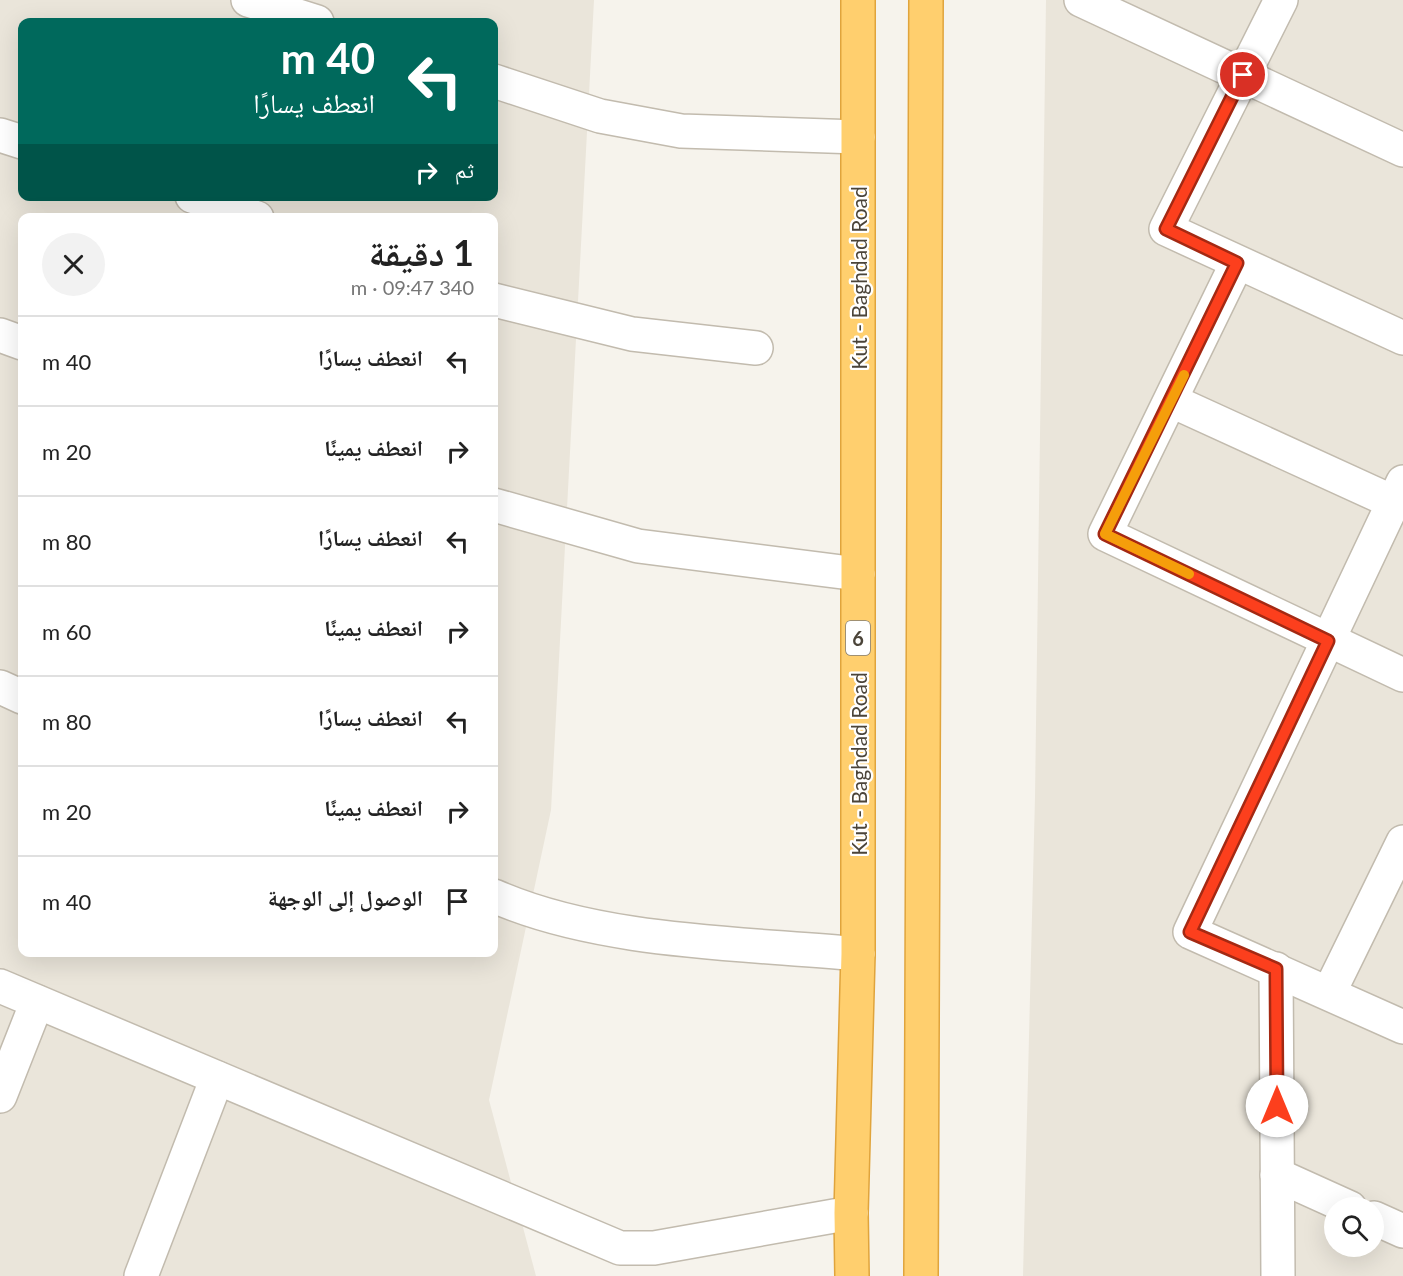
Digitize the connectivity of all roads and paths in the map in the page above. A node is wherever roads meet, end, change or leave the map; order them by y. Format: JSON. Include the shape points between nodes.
{"nodes":[{"id":1,"x":248,"y":0,"type":"edge"},
{"id":2,"x":858,"y":0,"type":"edge"},
{"id":3,"x":926,"y":0,"type":"edge"},
{"id":4,"x":1081,"y":0,"type":"edge"},
{"id":5,"x":1281,"y":0,"type":"edge"},
{"id":6,"x":304,"y":18,"type":"edge"},
{"id":7,"x":1243,"y":75,"type":"junction"},
{"id":8,"x":498,"y":82,"type":"edge"},
{"id":9,"x":0,"y":135,"type":"edge"},
{"id":10,"x":858,"y":137,"type":"junction"},
{"id":11,"x":18,"y":141,"type":"edge"},
{"id":12,"x":1403,"y":150,"type":"edge"},
{"id":13,"x":207,"y":201,"type":"edge"},
{"id":14,"x":242,"y":213,"type":"edge"},
{"id":15,"x":1237,"y":263,"type":"junction"},
{"id":16,"x":498,"y":301,"type":"edge"},
{"id":17,"x":0,"y":335,"type":"edge"},
{"id":18,"x":1403,"y":338,"type":"edge"},
{"id":19,"x":18,"y":342,"type":"edge"},
{"id":20,"x":756,"y":348,"type":"dead end"},
{"id":21,"x":1172,"y":400,"type":"junction"},
{"id":22,"x":1398,"y":492,"type":"edge"},
{"id":23,"x":498,"y":506,"type":"edge"},
{"id":24,"x":858,"y":574,"type":"junction"},
{"id":25,"x":1328,"y":641,"type":"junction"},
{"id":26,"x":1403,"y":675,"type":"edge"},
{"id":27,"x":0,"y":687,"type":"edge"},
{"id":28,"x":18,"y":694,"type":"edge"},
{"id":29,"x":1400,"y":855,"type":"edge"},
{"id":30,"x":498,"y":898,"type":"edge"},
{"id":31,"x":858,"y":954,"type":"junction"},
{"id":32,"x":1276,"y":969,"type":"junction"},
{"id":33,"x":0,"y":986,"type":"edge"},
{"id":34,"x":1329,"y":993,"type":"junction"},
{"id":35,"x":36,"y":1002,"type":"junction"},
{"id":36,"x":1403,"y":1027,"type":"edge"},
{"id":37,"x":217,"y":1078,"type":"junction"},
{"id":38,"x":0,"y":1096,"type":"edge"},
{"id":39,"x":1277,"y":1175,"type":"junction"},
{"id":40,"x":1326,"y":1197,"type":"edge"},
{"id":41,"x":851,"y":1213,"type":"junction"},
{"id":42,"x":1384,"y":1223,"type":"edge"},
{"id":43,"x":1403,"y":1232,"type":"edge"},
{"id":44,"x":141,"y":1276,"type":"edge"},
{"id":45,"x":852,"y":1276,"type":"edge"},
{"id":46,"x":921,"y":1276,"type":"edge"},
{"id":47,"x":1278,"y":1276,"type":"edge"}],
"edges":[{"from":1,"to":6,"type":"street"},
{"from":2,"to":10,"type":"highway","name":"Kut - Baghdad Road","number":"6"},
{"from":3,"to":46,"type":"highway"},
{"from":4,"to":7,"type":"street"},
{"from":5,"to":7,"type":"street"},
{"from":7,"to":12,"type":"street"},
{"from":7,"to":15,"type":"street","via":[[1166,229]]},
{"from":8,"to":10,"type":"street","via":[[600,116],[681,131]]},
{"from":9,"to":11,"type":"street"},
{"from":10,"to":24,"type":"highway","name":"Kut - Baghdad Road","number":"6"},
{"from":13,"to":14,"type":"street"},
{"from":15,"to":18,"type":"street"},
{"from":15,"to":21,"type":"street"},
{"from":16,"to":20,"type":"street","via":[[632,334]]},
{"from":17,"to":19,"type":"street"},
{"from":21,"to":22,"type":"street"},
{"from":21,"to":25,"type":"street","via":[[1105,534]]},
{"from":22,"to":25,"type":"street"},
{"from":23,"to":24,"type":"street","via":[[638,546]]},
{"from":24,"to":31,"type":"highway","name":"Kut - Baghdad Road","number":"6"},
{"from":25,"to":26,"type":"street"},
{"from":25,"to":32,"type":"street","via":[[1190,932]]},
{"from":27,"to":28,"type":"street"},
{"from":29,"to":34,"type":"street"},
{"from":30,"to":31,"type":"street","via":[[574,921],[657,936]]},
{"from":31,"to":41,"type":"highway","name":"Kut - Baghdad Road","number":"6"},
{"from":32,"to":34,"type":"street"},
{"from":32,"to":39,"type":"street"},
{"from":33,"to":35,"type":"street"},
{"from":34,"to":36,"type":"street"},
{"from":35,"to":37,"type":"street"},
{"from":35,"to":38,"type":"street"},
{"from":37,"to":41,"type":"street","via":[[620,1248],[654,1248]]},
{"from":37,"to":44,"type":"street"},
{"from":39,"to":40,"type":"street"},
{"from":39,"to":47,"type":"street"},
{"from":41,"to":45,"type":"highway","name":"Kut - Baghdad Road","number":"6"},
{"from":42,"to":43,"type":"street"}]}
